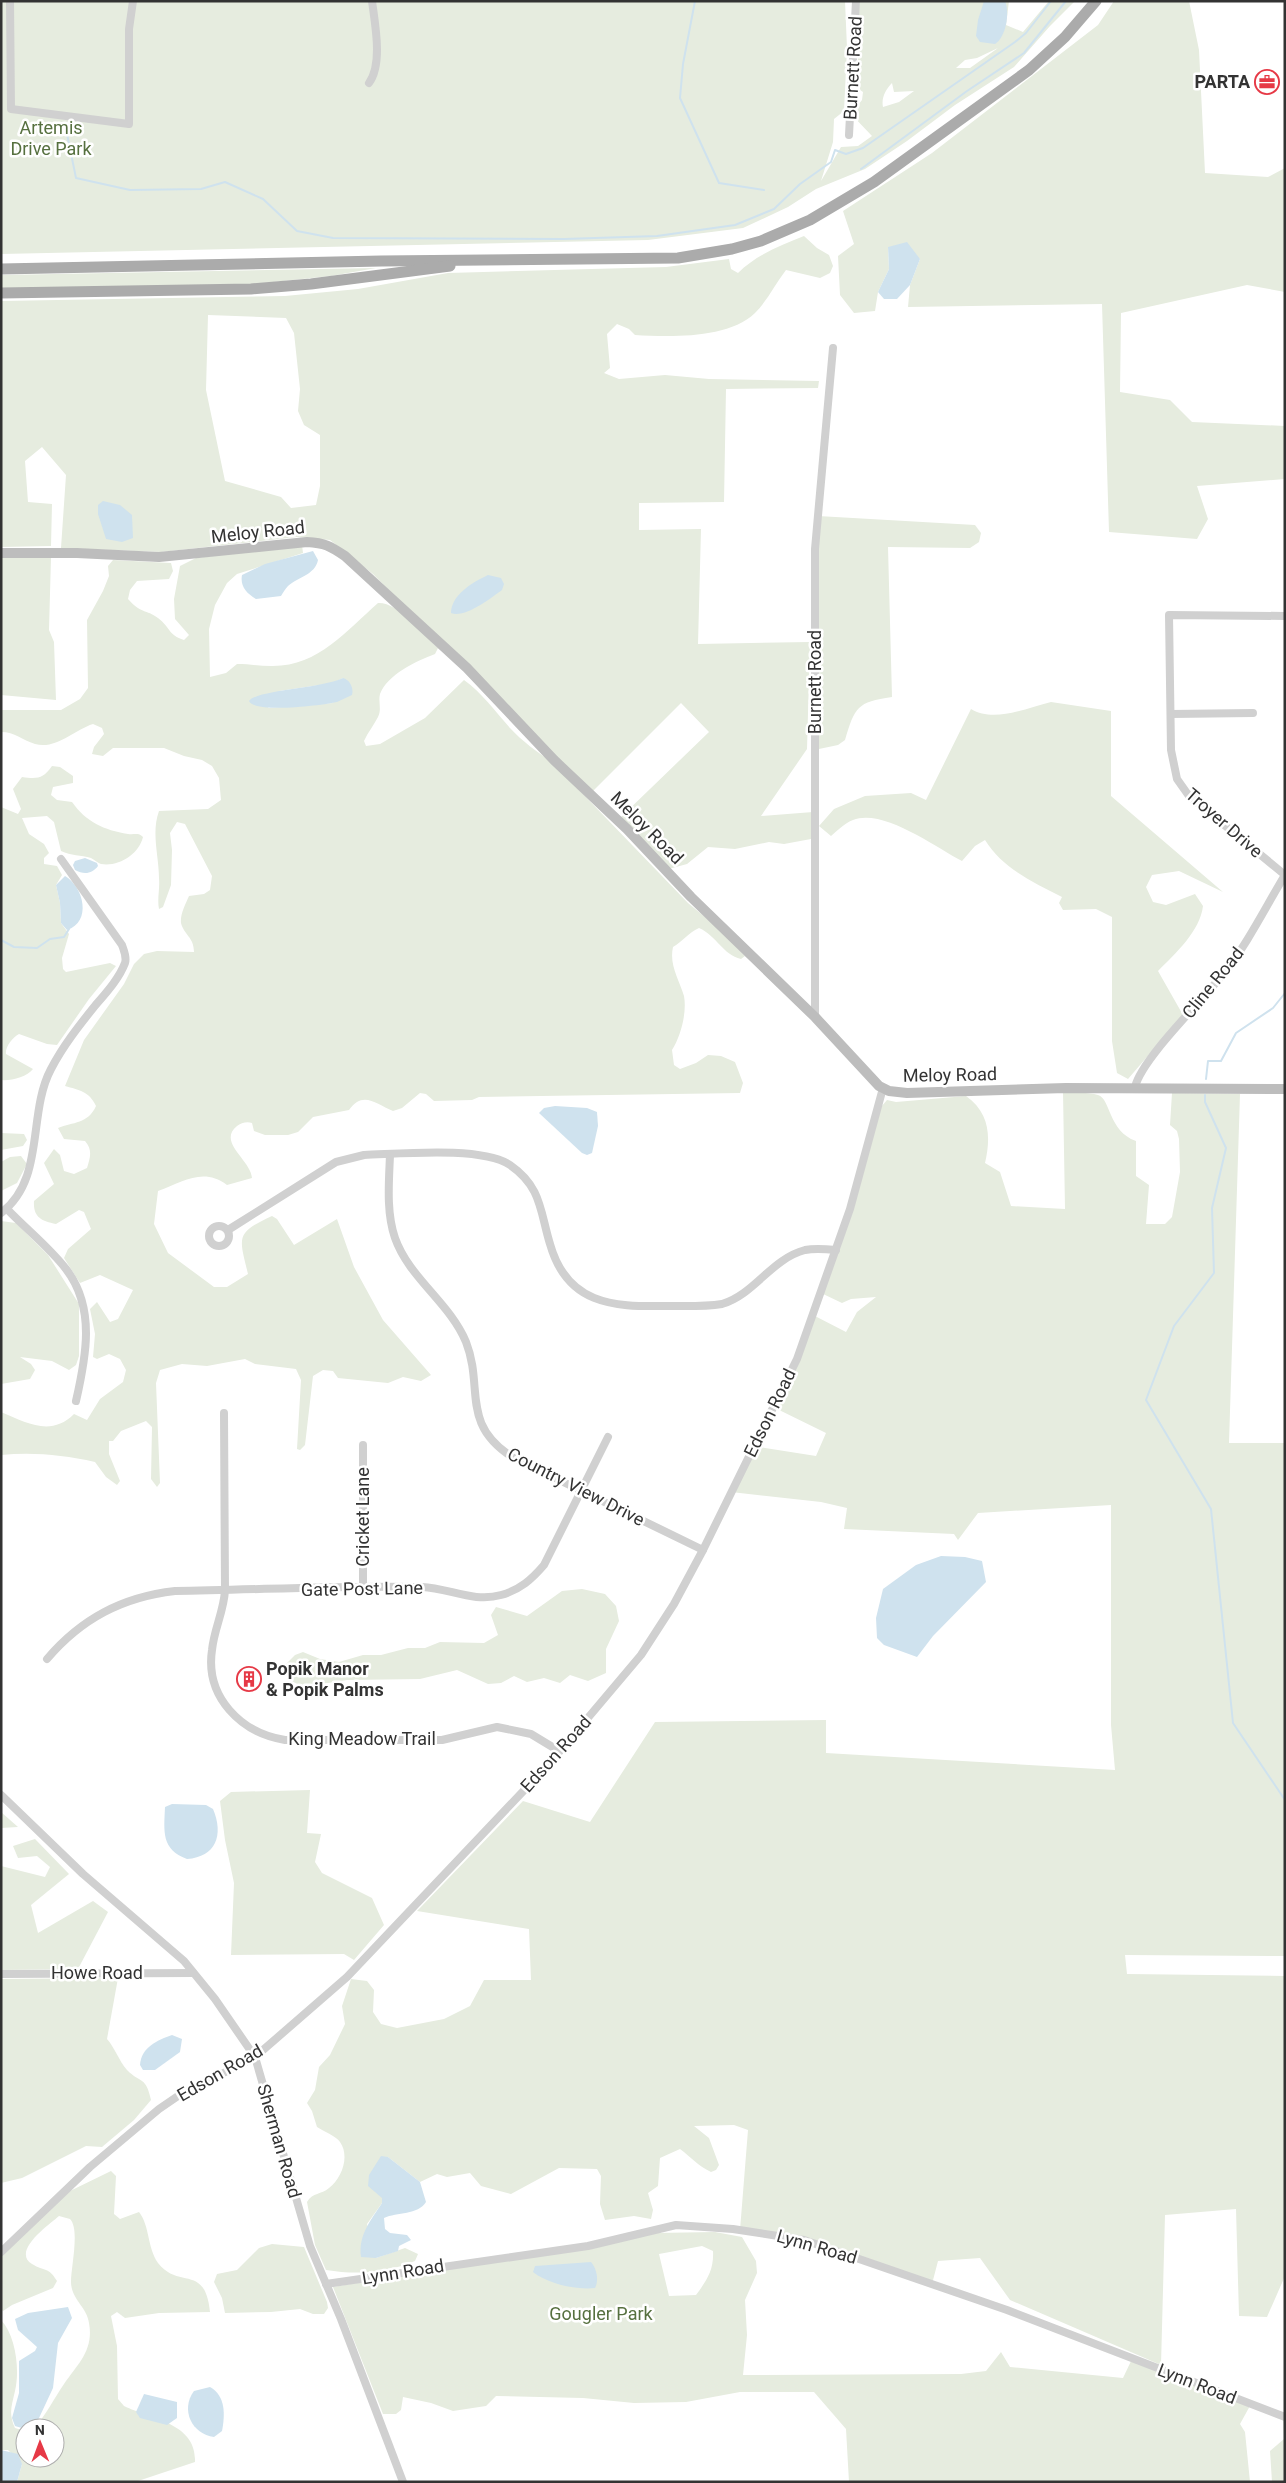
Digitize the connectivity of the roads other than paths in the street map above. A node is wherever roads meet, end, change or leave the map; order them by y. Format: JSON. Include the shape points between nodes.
{"nodes":[{"id":1,"x":10,"y":1,"type":"edge"},
{"id":2,"x":133,"y":1,"type":"edge"},
{"id":3,"x":372,"y":1,"type":"edge"},
{"id":4,"x":856,"y":1,"type":"edge"},
{"id":5,"x":1096,"y":1,"type":"edge"},
{"id":6,"x":369,"y":82,"type":"dead end"},
{"id":7,"x":849,"y":134,"type":"dead end"},
{"id":8,"x":507,"y":261,"type":"junction"},
{"id":9,"x":1,"y":269,"type":"edge"},
{"id":10,"x":1,"y":293,"type":"edge"},
{"id":11,"x":833,"y":348,"type":"dead end"},
{"id":12,"x":1,"y":553,"type":"edge"},
{"id":13,"x":1285,"y":616,"type":"edge"},
{"id":14,"x":1253,"y":713,"type":"dead end"},
{"id":15,"x":1171,"y":714,"type":"junction"},
{"id":16,"x":61,"y":858,"type":"dead end"},
{"id":17,"x":1285,"y":875,"type":"edge"},
{"id":18,"x":815,"y":1017,"type":"junction"},
{"id":19,"x":1135,"y":1087,"type":"junction"},
{"id":20,"x":883,"y":1088,"type":"junction"},
{"id":21,"x":1285,"y":1089,"type":"edge"},
{"id":22,"x":390,"y":1155,"type":"junction"},
{"id":23,"x":4,"y":1211,"type":"edge"},
{"id":24,"x":228,"y":1230,"type":"dead end"},
{"id":25,"x":836,"y":1250,"type":"junction"},
{"id":26,"x":76,"y":1401,"type":"dead end"},
{"id":27,"x":224,"y":1413,"type":"dead end"},
{"id":28,"x":608,"y":1437,"type":"dead end"},
{"id":29,"x":363,"y":1445,"type":"dead end"},
{"id":30,"x":582,"y":1490,"type":"junction"},
{"id":31,"x":703,"y":1550,"type":"junction"},
{"id":32,"x":363,"y":1588,"type":"junction"},
{"id":33,"x":225,"y":1590,"type":"junction"},
{"id":34,"x":47,"y":1659,"type":"dead end"},
{"id":35,"x":559,"y":1751,"type":"junction"},
{"id":36,"x":1,"y":1796,"type":"edge"},
{"id":37,"x":193,"y":1973,"type":"junction"},
{"id":38,"x":1,"y":1974,"type":"edge"},
{"id":39,"x":255,"y":2057,"type":"junction"},
{"id":40,"x":1,"y":2252,"type":"edge"},
{"id":41,"x":326,"y":2284,"type":"junction"},
{"id":42,"x":1285,"y":2417,"type":"edge"},
{"id":43,"x":403,"y":2482,"type":"edge"}],
"edges":[{"from":1,"to":2,"type":"street","via":[[11,109],[129,124],[129,29]]},
{"from":3,"to":6,"type":"street","via":[[376,24],[376,74]]},
{"from":4,"to":7,"type":"street","name":"Burnett Road"},
{"from":5,"to":8,"type":"main road","via":[[1054,48],[1008,86],[856,195],[784,232],[732,249],[678,258]]},
{"from":8,"to":9,"type":"main road","via":[[400,260]]},
{"from":8,"to":10,"type":"main road","via":[[267,288]]},
{"from":11,"to":18,"type":"street","name":"Burnett Road","via":[[814,549]]},
{"from":12,"to":18,"type":"street","name":"Meloy Road","via":[[159,557],[307,542],[329,545],[467,668],[554,760]]},
{"from":13,"to":15,"type":"street","name":"Troyer Drive","via":[[1169,615]]},
{"from":14,"to":15,"type":"street"},
{"from":15,"to":17,"type":"street","name":"Troyer Drive","via":[[1172,764],[1184,791]]},
{"from":16,"to":23,"type":"street","via":[[122,945],[125,964],[61,1049],[46,1079],[38,1106],[28,1174]]},
{"from":17,"to":19,"type":"street","name":"Cline Road","via":[[1236,956],[1159,1050]]},
{"from":18,"to":20,"type":"street","name":"Meloy Road"},
{"from":19,"to":20,"type":"street","name":"Meloy Road","via":[[925,1093]]},
{"from":19,"to":21,"type":"street","name":"Meloy Road"},
{"from":20,"to":25,"type":"street","name":"Edson Road"},
{"from":22,"to":24,"type":"street","via":[[364,1155],[336,1162]]},
{"from":22,"to":25,"type":"street","via":[[468,1154],[509,1164],[538,1198],[552,1252],[564,1275],[587,1295],[614,1305],[722,1304],[746,1293],[792,1255],[806,1250]]},
{"from":22,"to":30,"type":"street","name":"Country View Drive","via":[[389,1210],[394,1237],[404,1256],[462,1334],[470,1358],[481,1425],[507,1454]]},
{"from":23,"to":26,"type":"street","via":[[59,1261],[72,1278],[80,1297],[87,1340]]},
{"from":25,"to":31,"type":"street","name":"Edson Road","via":[[797,1358]]},
{"from":27,"to":33,"type":"street","name":"King Meadow Trail"},
{"from":28,"to":30,"type":"street","name":"Gate Post Lane"},
{"from":29,"to":32,"type":"street","name":"Cricket Lane"},
{"from":30,"to":31,"type":"street","name":"Country View Drive"},
{"from":30,"to":32,"type":"street","name":"Gate Post Lane","via":[[544,1566],[531,1581],[517,1589],[483,1598],[433,1588]]},
{"from":31,"to":35,"type":"street","name":"Edson Road","via":[[674,1604],[641,1654]]},
{"from":32,"to":33,"type":"street","name":"Gate Post Lane"},
{"from":33,"to":34,"type":"street","name":"Gate Post Lane","via":[[175,1591],[136,1598],[88,1620]]},
{"from":33,"to":35,"type":"street","name":"King Meadow Trail","via":[[224,1608],[211,1652],[212,1674],[221,1699],[234,1717],[269,1738],[442,1740],[484,1729],[502,1728],[531,1734]]},
{"from":35,"to":39,"type":"street","name":"Edson Road","via":[[347,1976]]},
{"from":36,"to":37,"type":"street","name":"Sherman Road","via":[[83,1874],[168,1946]]},
{"from":37,"to":38,"type":"street","name":"Howe Road"},
{"from":37,"to":39,"type":"street","name":"Sherman Road"},
{"from":39,"to":40,"type":"street","name":"Edson Road","via":[[159,2109],[90,2167]]},
{"from":39,"to":41,"type":"street","name":"Sherman Road","via":[[310,2246]]},
{"from":41,"to":42,"type":"street","name":"Lynn Road","via":[[588,2246],[676,2225],[774,2234],[804,2240],[1008,2310]]},
{"from":41,"to":43,"type":"street","name":"Sherman Road"}]}
